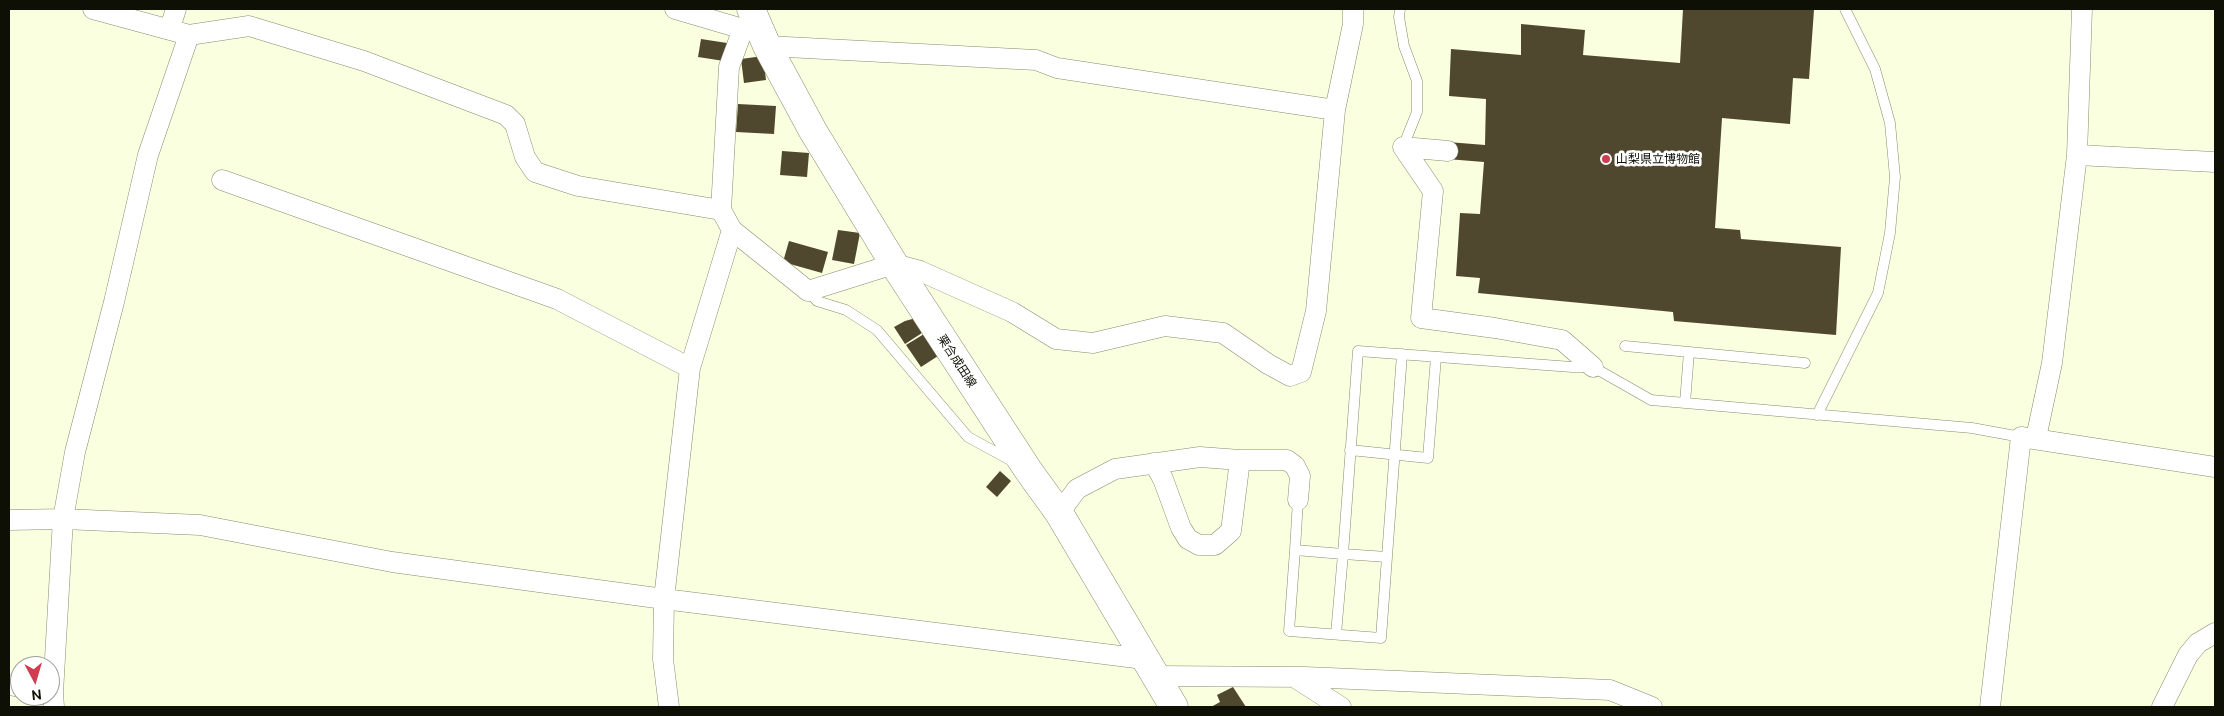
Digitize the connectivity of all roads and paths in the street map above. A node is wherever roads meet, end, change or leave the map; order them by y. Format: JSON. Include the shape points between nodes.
{"nodes":[{"id":1,"x":93,"y":9,"type":"edge"},
{"id":2,"x":176,"y":9,"type":"edge"},
{"id":3,"x":674,"y":9,"type":"edge"},
{"id":4,"x":1353,"y":9,"type":"edge"},
{"id":5,"x":1400,"y":9,"type":"edge"},
{"id":6,"x":1845,"y":9,"type":"edge"},
{"id":7,"x":2082,"y":9,"type":"edge"},
{"id":8,"x":170,"y":28,"type":"junction"},
{"id":9,"x":755,"y":29,"type":"edge"},
{"id":10,"x":189,"y":35,"type":"junction"},
{"id":11,"x":1335,"y":110,"type":"junction"},
{"id":12,"x":1403,"y":147,"type":"junction"},
{"id":13,"x":1448,"y":151,"type":"dead end"},
{"id":14,"x":2077,"y":156,"type":"junction"},
{"id":15,"x":2215,"y":162,"type":"edge"},
{"id":16,"x":222,"y":180,"type":"dead end"},
{"id":17,"x":721,"y":210,"type":"junction"},
{"id":18,"x":732,"y":230,"type":"junction"},
{"id":19,"x":894,"y":264,"type":"junction"},
{"id":20,"x":808,"y":291,"type":"junction"},
{"id":21,"x":1625,"y":346,"type":"dead end"},
{"id":22,"x":1689,"y":352,"type":"junction"},
{"id":23,"x":1402,"y":354,"type":"junction"},
{"id":24,"x":1436,"y":357,"type":"junction"},
{"id":25,"x":1805,"y":363,"type":"dead end"},
{"id":26,"x":1593,"y":367,"type":"junction"},
{"id":27,"x":690,"y":368,"type":"junction"},
{"id":28,"x":1686,"y":403,"type":"junction"},
{"id":29,"x":1817,"y":415,"type":"junction"},
{"id":30,"x":2028,"y":437,"type":"junction"},
{"id":31,"x":1350,"y":450,"type":"junction"},
{"id":32,"x":1394,"y":455,"type":"junction"},
{"id":33,"x":1240,"y":460,"type":"junction"},
{"id":34,"x":1154,"y":463,"type":"junction"},
{"id":35,"x":2215,"y":467,"type":"edge"},
{"id":36,"x":1028,"y":470,"type":"junction"},
{"id":37,"x":1298,"y":500,"type":"joint"},
{"id":38,"x":1059,"y":513,"type":"junction"},
{"id":39,"x":63,"y":519,"type":"junction"},
{"id":40,"x":9,"y":520,"type":"edge"},
{"id":41,"x":1294,"y":550,"type":"junction"},
{"id":42,"x":1343,"y":554,"type":"junction"},
{"id":43,"x":1387,"y":556,"type":"junction"},
{"id":44,"x":664,"y":599,"type":"junction"},
{"id":45,"x":1336,"y":634,"type":"junction"},
{"id":46,"x":2215,"y":634,"type":"edge"},
{"id":47,"x":55,"y":656,"type":"edge"},
{"id":48,"x":1149,"y":668,"type":"junction"},
{"id":49,"x":1294,"y":677,"type":"junction"},
{"id":50,"x":669,"y":707,"type":"edge"},
{"id":51,"x":1174,"y":707,"type":"edge"},
{"id":52,"x":1341,"y":707,"type":"edge"},
{"id":53,"x":1652,"y":707,"type":"edge"},
{"id":54,"x":1990,"y":707,"type":"edge"},
{"id":55,"x":2162,"y":707,"type":"edge"}],
"edges":[{"from":1,"to":8,"type":"street"},
{"from":2,"to":8,"type":"street"},
{"from":3,"to":9,"type":"street"},
{"from":4,"to":11,"type":"street","via":[[1353,24]]},
{"from":5,"to":12,"type":"lane","via":[[1404,46],[1417,82],[1417,112]]},
{"from":6,"to":29,"type":"lane","via":[[1875,69],[1890,123],[1894,187],[1890,233],[1878,293]]},
{"from":7,"to":14,"type":"street"},
{"from":8,"to":10,"type":"street"},
{"from":9,"to":11,"type":"street","via":[[1036,60],[1057,68]]},
{"from":9,"to":17,"type":"street","via":[[729,67]]},
{"from":9,"to":19,"type":"main road","name":"栗合成田線"},
{"from":10,"to":17,"type":"street","via":[[249,26],[364,61],[506,115],[515,124],[525,157],[534,172],[578,186]]},
{"from":10,"to":39,"type":"street","via":[[148,155],[76,452]]},
{"from":11,"to":19,"type":"street","via":[[1316,311],[1301,372],[1290,376],[1223,332],[1165,326],[1093,342],[1056,339],[1012,312],[920,271]]},
{"from":12,"to":13,"type":"street"},
{"from":12,"to":26,"type":"street","via":[[1433,191],[1421,318],[1562,340]]},
{"from":14,"to":15,"type":"street"},
{"from":14,"to":30,"type":"street","via":[[2052,363]]},
{"from":16,"to":27,"type":"street","via":[[557,299]]},
{"from":17,"to":18,"type":"street"},
{"from":18,"to":20,"type":"street"},
{"from":18,"to":27,"type":"street"},
{"from":19,"to":20,"type":"street"},
{"from":19,"to":36,"type":"main road","name":"栗合成田線"},
{"from":20,"to":36,"type":"lane","via":[[817,301],[846,310],[877,330],[968,437]]},
{"from":21,"to":22,"type":"lane"},
{"from":22,"to":25,"type":"lane"},
{"from":22,"to":28,"type":"lane"},
{"from":23,"to":24,"type":"lane"},
{"from":23,"to":31,"type":"lane","via":[[1358,351]]},
{"from":23,"to":32,"type":"lane"},
{"from":24,"to":26,"type":"lane"},
{"from":24,"to":32,"type":"lane","via":[[1428,458]]},
{"from":26,"to":28,"type":"lane","via":[[1651,400]]},
{"from":27,"to":44,"type":"street"},
{"from":28,"to":29,"type":"lane"},
{"from":29,"to":30,"type":"lane","via":[[1972,428]]},
{"from":30,"to":35,"type":"street"},
{"from":30,"to":54,"type":"street"},
{"from":31,"to":32,"type":"lane"},
{"from":31,"to":42,"type":"lane"},
{"from":32,"to":43,"type":"lane"},
{"from":33,"to":34,"type":"street","via":[[1200,456]]},
{"from":33,"to":34,"type":"street","via":[[1231,531],[1215,545],[1199,545],[1188,539]]},
{"from":33,"to":37,"type":"street","via":[[1286,460],[1295,466],[1300,476]]},
{"from":34,"to":38,"type":"street","via":[[1116,469],[1077,489]]},
{"from":36,"to":38,"type":"main road","name":"栗合成田線"},
{"from":37,"to":41,"type":"lane"},
{"from":38,"to":48,"type":"main road","name":"栗合成田線"},
{"from":39,"to":40,"type":"street"},
{"from":39,"to":44,"type":"street","via":[[200,525],[392,562]]},
{"from":39,"to":47,"type":"street"},
{"from":41,"to":42,"type":"lane"},
{"from":41,"to":45,"type":"lane","via":[[1289,631]]},
{"from":42,"to":43,"type":"lane"},
{"from":42,"to":45,"type":"lane"},
{"from":43,"to":45,"type":"lane","via":[[1381,638]]},
{"from":44,"to":48,"type":"street"},
{"from":44,"to":50,"type":"street","via":[[663,658]]},
{"from":46,"to":55,"type":"street","via":[[2198,643],[2188,655]]},
{"from":48,"to":49,"type":"street"},
{"from":48,"to":51,"type":"main road","name":"栗合成田線"},
{"from":49,"to":52,"type":"street"},
{"from":49,"to":53,"type":"street","via":[[1610,690]]}]}
